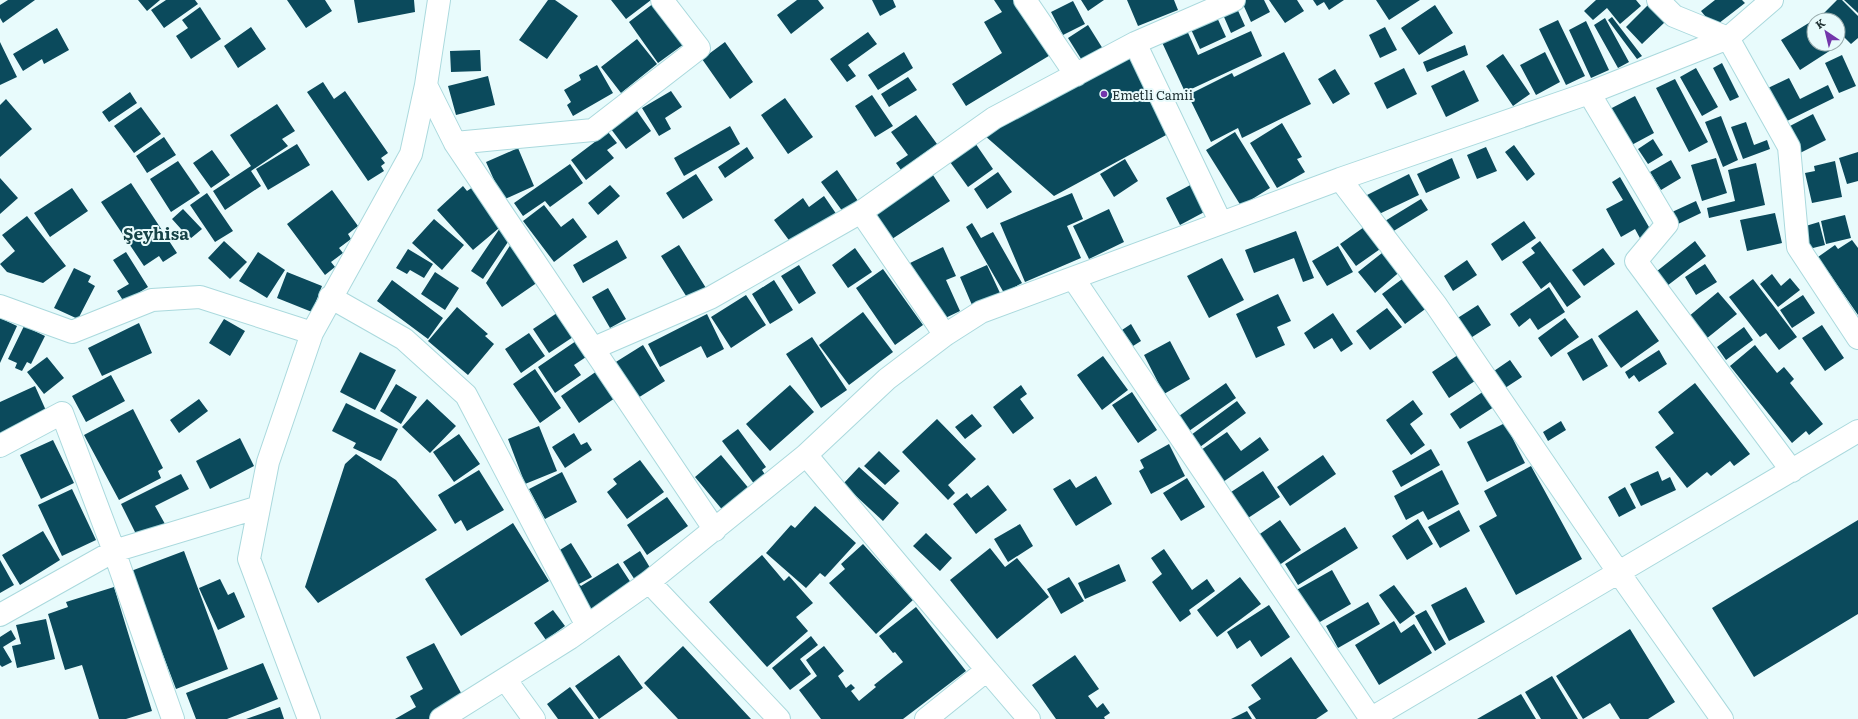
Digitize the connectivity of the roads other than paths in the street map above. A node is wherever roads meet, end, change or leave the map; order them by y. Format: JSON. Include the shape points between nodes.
{"nodes":[{"id":1,"x":439,"y":0,"type":"edge"},
{"id":2,"x":662,"y":0,"type":"edge"},
{"id":3,"x":1025,"y":0,"type":"edge"},
{"id":4,"x":1234,"y":0,"type":"edge"},
{"id":5,"x":1658,"y":0,"type":"edge"},
{"id":6,"x":1772,"y":0,"type":"edge"},
{"id":7,"x":1728,"y":38,"type":"junction"},
{"id":8,"x":1135,"y":43,"type":"junction"},
{"id":9,"x":1076,"y":75,"type":"junction"},
{"id":10,"x":426,"y":85,"type":"junction"},
{"id":11,"x":1589,"y":93,"type":"junction"},
{"id":12,"x":455,"y":143,"type":"junction"},
{"id":13,"x":1340,"y":179,"type":"junction"},
{"id":14,"x":862,"y":212,"type":"junction"},
{"id":15,"x":1221,"y":223,"type":"junction"},
{"id":16,"x":1073,"y":278,"type":"junction"},
{"id":17,"x":330,"y":297,"type":"junction"},
{"id":18,"x":0,"y":306,"type":"edge"},
{"id":19,"x":312,"y":333,"type":"junction"},
{"id":20,"x":945,"y":335,"type":"junction"},
{"id":21,"x":1858,"y":338,"type":"edge"},
{"id":22,"x":594,"y":348,"type":"junction"},
{"id":23,"x":1858,"y":432,"type":"edge"},
{"id":24,"x":0,"y":446,"type":"edge"},
{"id":25,"x":806,"y":455,"type":"junction"},
{"id":26,"x":1792,"y":471,"type":"junction"},
{"id":27,"x":259,"y":507,"type":"junction"},
{"id":28,"x":715,"y":530,"type":"junction"},
{"id":29,"x":114,"y":551,"type":"junction"},
{"id":30,"x":1619,"y":573,"type":"junction"},
{"id":31,"x":649,"y":582,"type":"junction"},
{"id":32,"x":0,"y":615,"type":"edge"},
{"id":33,"x":587,"y":626,"type":"junction"},
{"id":34,"x":987,"y":670,"type":"junction"},
{"id":35,"x":506,"y":679,"type":"junction"},
{"id":36,"x":173,"y":719,"type":"edge"},
{"id":37,"x":309,"y":719,"type":"edge"},
{"id":38,"x":441,"y":719,"type":"edge"},
{"id":39,"x":534,"y":719,"type":"edge"},
{"id":40,"x":779,"y":719,"type":"edge"},
{"id":41,"x":926,"y":719,"type":"edge"},
{"id":42,"x":1029,"y":719,"type":"edge"},
{"id":43,"x":1370,"y":719,"type":"edge"},
{"id":44,"x":1722,"y":719,"type":"edge"}],
"edges":[{"from":1,"to":10,"type":"street"},
{"from":2,"to":12,"type":"street","via":[[699,48],[593,130]]},
{"from":3,"to":9,"type":"street"},
{"from":4,"to":8,"type":"street"},
{"from":5,"to":7,"type":"street","via":[[1674,16]]},
{"from":6,"to":7,"type":"street"},
{"from":7,"to":11,"type":"street"},
{"from":7,"to":21,"type":"street","via":[[1789,147],[1798,247]]},
{"from":8,"to":9,"type":"street"},
{"from":8,"to":15,"type":"street"},
{"from":9,"to":14,"type":"street","via":[[994,118]]},
{"from":10,"to":12,"type":"street"},
{"from":10,"to":17,"type":"street","via":[[411,154]]},
{"from":11,"to":13,"type":"street"},
{"from":11,"to":26,"type":"street","via":[[1667,224],[1636,261]]},
{"from":12,"to":22,"type":"street"},
{"from":13,"to":15,"type":"street"},
{"from":13,"to":30,"type":"street","via":[[1436,305]]},
{"from":14,"to":20,"type":"street"},
{"from":14,"to":22,"type":"street","via":[[710,298]]},
{"from":15,"to":16,"type":"street"},
{"from":16,"to":20,"type":"street","via":[[981,312]]},
{"from":16,"to":43,"type":"street"},
{"from":17,"to":19,"type":"street"},
{"from":17,"to":33,"type":"street","via":[[404,339],[466,395]]},
{"from":18,"to":19,"type":"street","via":[[72,332],[152,300],[200,297]]},
{"from":19,"to":27,"type":"street","via":[[268,462]]},
{"from":20,"to":25,"type":"street","via":[[887,379]]},
{"from":22,"to":28,"type":"street"},
{"from":23,"to":26,"type":"street"},
{"from":24,"to":29,"type":"street","via":[[62,413]]},
{"from":25,"to":28,"type":"street"},
{"from":25,"to":34,"type":"street"},
{"from":26,"to":30,"type":"street"},
{"from":27,"to":29,"type":"street"},
{"from":27,"to":37,"type":"street","via":[[249,559]]},
{"from":28,"to":31,"type":"street"},
{"from":29,"to":32,"type":"street"},
{"from":29,"to":36,"type":"street"},
{"from":30,"to":43,"type":"street"},
{"from":30,"to":44,"type":"street"},
{"from":31,"to":33,"type":"street"},
{"from":31,"to":40,"type":"street"},
{"from":33,"to":35,"type":"street"},
{"from":34,"to":41,"type":"street"},
{"from":34,"to":42,"type":"street"},
{"from":35,"to":38,"type":"street"},
{"from":35,"to":39,"type":"street"}]}
